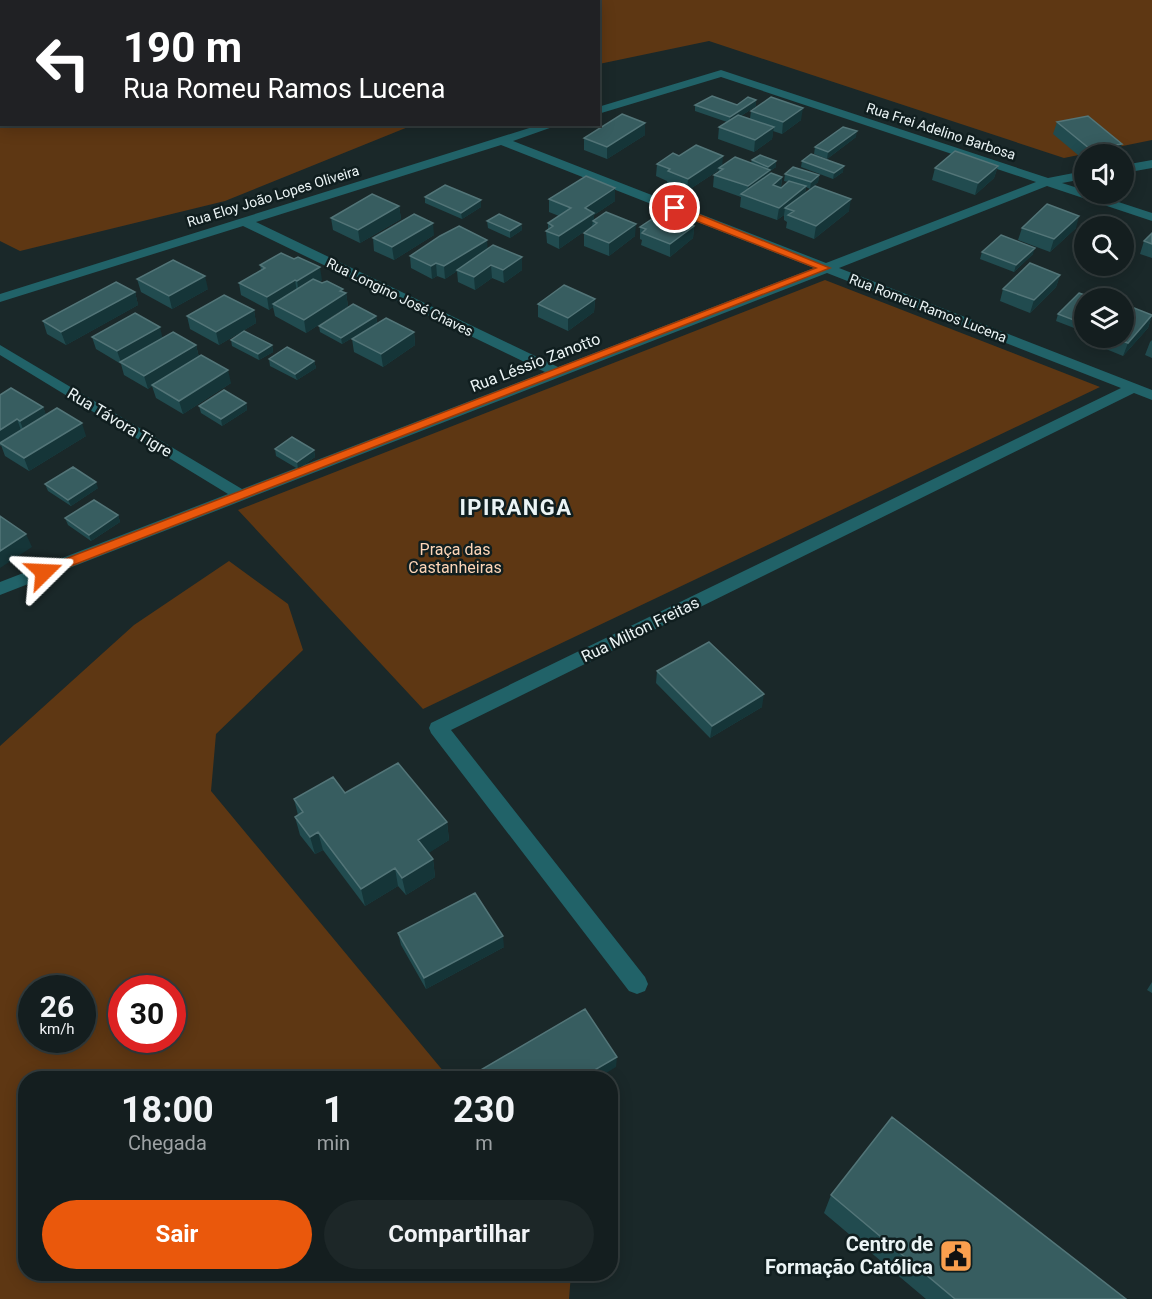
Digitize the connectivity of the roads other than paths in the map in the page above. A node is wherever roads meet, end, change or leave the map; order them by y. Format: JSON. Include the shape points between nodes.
{"nodes":[{"id":1,"x":600,"y":110,"type":"edge"},
{"id":2,"x":550,"y":126,"type":"edge"},
{"id":3,"x":502,"y":141,"type":"junction"},
{"id":4,"x":1152,"y":164,"type":"edge"},
{"id":5,"x":1134,"y":167,"type":"edge"},
{"id":6,"x":1074,"y":177,"type":"edge"},
{"id":7,"x":1047,"y":182,"type":"junction"},
{"id":8,"x":1152,"y":217,"type":"edge"},
{"id":9,"x":243,"y":222,"type":"junction"},
{"id":10,"x":825,"y":268,"type":"junction"},
{"id":11,"x":0,"y":298,"type":"edge"},
{"id":12,"x":0,"y":349,"type":"edge"},
{"id":13,"x":557,"y":372,"type":"junction"},
{"id":14,"x":1133,"y":388,"type":"junction"},
{"id":15,"x":1152,"y":395,"type":"edge"},
{"id":16,"x":241,"y":495,"type":"junction"},
{"id":17,"x":0,"y":589,"type":"edge"},
{"id":18,"x":637,"y":984,"type":"dead end"}],
"edges":[{"from":1,"to":7,"type":"street","name":"Rua Frei Adelino Barbosa","via":[[721,73]]},
{"from":2,"to":3,"type":"street","name":"Rua Eloy João Lopes Oliveira"},
{"from":3,"to":9,"type":"street","name":"Rua Eloy João Lopes Oliveira"},
{"from":3,"to":10,"type":"street","name":"Rua Romeu Ramos Lucena"},
{"from":4,"to":5,"type":"street"},
{"from":6,"to":7,"type":"street","name":"Rua Léssio Zanotto"},
{"from":7,"to":8,"type":"street","name":"Rua Frei Adelino Barbosa"},
{"from":7,"to":10,"type":"street","name":"Rua Léssio Zanotto"},
{"from":9,"to":11,"type":"street","name":"Rua Eloy João Lopes Oliveira"},
{"from":9,"to":13,"type":"street","name":"Rua Longino José Chaves"},
{"from":10,"to":13,"type":"street","name":"Rua Léssio Zanotto"},
{"from":10,"to":14,"type":"street","name":"Rua Romeu Ramos Lucena"},
{"from":12,"to":16,"type":"street","name":"Rua Távora Tigre"},
{"from":13,"to":16,"type":"street","name":"Rua Léssio Zanotto"},
{"from":14,"to":15,"type":"street","name":"Rua Romeu Ramos Lucena"},
{"from":14,"to":18,"type":"street","name":"Rua Milton Freitas","via":[[438,728]]},
{"from":16,"to":17,"type":"street","name":"Rua Léssio Zanotto"}]}
